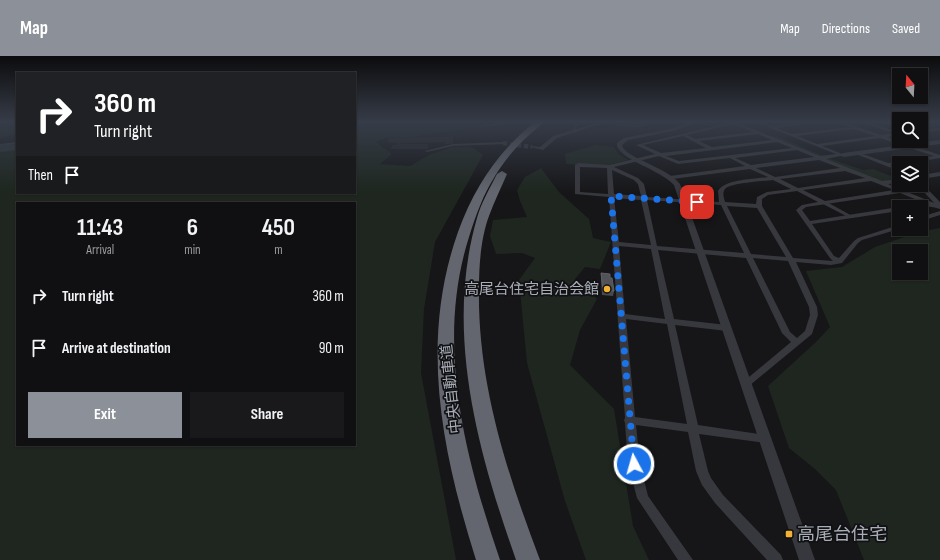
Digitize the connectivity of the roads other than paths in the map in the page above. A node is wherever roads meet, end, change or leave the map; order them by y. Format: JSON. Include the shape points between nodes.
{"nodes":[{"id":1,"x":451,"y":146,"type":"edge"},
{"id":2,"x":513,"y":146,"type":"edge"},
{"id":3,"x":523,"y":146,"type":"edge"},
{"id":4,"x":545,"y":146,"type":"edge"},
{"id":5,"x":620,"y":146,"type":"edge"},
{"id":6,"x":639,"y":146,"type":"edge"},
{"id":7,"x":706,"y":146,"type":"edge"},
{"id":8,"x":734,"y":146,"type":"edge"},
{"id":9,"x":789,"y":146,"type":"edge"},
{"id":10,"x":817,"y":146,"type":"edge"},
{"id":11,"x":532,"y":147,"type":"tunnel mouth"},
{"id":12,"x":711,"y":148,"type":"junction"},
{"id":13,"x":896,"y":148,"type":"edge"},
{"id":14,"x":915,"y":148,"type":"edge"},
{"id":15,"x":798,"y":149,"type":"junction"},
{"id":16,"x":428,"y":151,"type":"dead end"},
{"id":17,"x":858,"y":154,"type":"junction"},
{"id":18,"x":659,"y":155,"type":"junction"},
{"id":19,"x":843,"y":156,"type":"junction"},
{"id":20,"x":940,"y":157,"type":"edge"},
{"id":21,"x":731,"y":158,"type":"junction"},
{"id":22,"x":820,"y":158,"type":"junction"},
{"id":23,"x":636,"y":160,"type":"junction"},
{"id":24,"x":887,"y":165,"type":"junction"},
{"id":25,"x":609,"y":166,"type":"junction"},
{"id":26,"x":751,"y":167,"type":"junction"},
{"id":27,"x":892,"y":167,"type":"edge"},
{"id":28,"x":845,"y":169,"type":"junction"},
{"id":29,"x":940,"y":174,"type":"edge"},
{"id":30,"x":928,"y":176,"type":"edge"},
{"id":31,"x":672,"y":177,"type":"junction"},
{"id":32,"x":773,"y":178,"type":"junction"},
{"id":33,"x":871,"y":179,"type":"junction"},
{"id":34,"x":892,"y":182,"type":"edge"},
{"id":35,"x":882,"y":184,"type":"junction"},
{"id":36,"x":892,"y":188,"type":"edge"},
{"id":37,"x":797,"y":190,"type":"junction"},
{"id":38,"x":892,"y":192,"type":"edge"},
{"id":39,"x":901,"y":192,"type":"edge"},
{"id":40,"x":927,"y":192,"type":"edge"},
{"id":41,"x":611,"y":196,"type":"junction"},
{"id":42,"x":644,"y":198,"type":"junction"},
{"id":43,"x":684,"y":201,"type":"junction"},
{"id":44,"x":823,"y":202,"type":"junction"},
{"id":45,"x":723,"y":204,"type":"junction"},
{"id":46,"x":930,"y":204,"type":"joint"},
{"id":47,"x":759,"y":206,"type":"junction"},
{"id":48,"x":940,"y":206,"type":"edge"},
{"id":49,"x":892,"y":210,"type":"edge"},
{"id":50,"x":940,"y":213,"type":"edge"},
{"id":51,"x":852,"y":217,"type":"junction"},
{"id":52,"x":928,"y":217,"type":"edge"},
{"id":53,"x":808,"y":223,"type":"junction"},
{"id":54,"x":892,"y":229,"type":"edge"},
{"id":55,"x":615,"y":244,"type":"junction"},
{"id":56,"x":656,"y":247,"type":"junction"},
{"id":57,"x":701,"y":251,"type":"junction"},
{"id":58,"x":748,"y":255,"type":"junction"},
{"id":59,"x":791,"y":259,"type":"junction"},
{"id":60,"x":840,"y":262,"type":"junction"},
{"id":61,"x":621,"y":316,"type":"junction"},
{"id":62,"x":670,"y":322,"type":"junction"},
{"id":63,"x":727,"y":328,"type":"junction"},
{"id":64,"x":797,"y":343,"type":"junction"},
{"id":65,"x":746,"y":384,"type":"junction"},
{"id":66,"x":629,"y":420,"type":"junction"},
{"id":67,"x":694,"y":429,"type":"junction"},
{"id":68,"x":765,"y":439,"type":"junction"},
{"id":69,"x":488,"y":560,"type":"edge"},
{"id":70,"x":528,"y":560,"type":"edge"},
{"id":71,"x":686,"y":560,"type":"edge"},
{"id":72,"x":776,"y":560,"type":"edge"},
{"id":73,"x":807,"y":560,"type":"edge"}],
"edges":[{"from":1,"to":16,"type":"street"},
{"from":2,"to":69,"type":"highway","name":"中央自動車道","via":[[486,181],[462,233],[448,292],[445,327],[445,363],[462,473]]},
{"from":3,"to":70,"type":"highway","name":"中央自動車道","via":[[512,158],[492,192],[479,230],[472,278],[471,319],[484,421],[517,533]]},
{"from":4,"to":11,"type":"street","via":[[541,149]]},
{"from":5,"to":23,"type":"street","via":[[622,151]]},
{"from":6,"to":18,"type":"street"},
{"from":7,"to":12,"type":"street"},
{"from":8,"to":12,"type":"street"},
{"from":9,"to":15,"type":"street"},
{"from":10,"to":19,"type":"street"},
{"from":12,"to":18,"type":"street"},
{"from":12,"to":21,"type":"street"},
{"from":13,"to":17,"type":"street"},
{"from":14,"to":20,"type":"street"},
{"from":15,"to":21,"type":"street"},
{"from":15,"to":22,"type":"street"},
{"from":17,"to":19,"type":"street"},
{"from":17,"to":24,"type":"street"},
{"from":18,"to":21,"type":"street","via":[[678,164]]},
{"from":18,"to":23,"type":"street"},
{"from":19,"to":22,"type":"street"},
{"from":20,"to":24,"type":"street"},
{"from":21,"to":26,"type":"street"},
{"from":22,"to":26,"type":"street"},
{"from":22,"to":28,"type":"street"},
{"from":23,"to":25,"type":"street"},
{"from":23,"to":31,"type":"street"},
{"from":24,"to":27,"type":"street"},
{"from":25,"to":41,"type":"street"},
{"from":25,"to":41,"type":"street","via":[[578,165],[577,193]]},
{"from":25,"to":42,"type":"street","via":[[636,179],[641,184]]},
{"from":26,"to":31,"type":"street"},
{"from":26,"to":32,"type":"street"},
{"from":28,"to":32,"type":"street"},
{"from":28,"to":33,"type":"street"},
{"from":29,"to":30,"type":"street"},
{"from":31,"to":43,"type":"street"},
{"from":32,"to":37,"type":"street"},
{"from":32,"to":45,"type":"street","via":[[724,186],[719,195]]},
{"from":33,"to":35,"type":"street"},
{"from":33,"to":37,"type":"street"},
{"from":34,"to":35,"type":"street"},
{"from":35,"to":36,"type":"street"},
{"from":37,"to":44,"type":"street"},
{"from":37,"to":47,"type":"street","via":[[761,196]]},
{"from":38,"to":44,"type":"street"},
{"from":39,"to":46,"type":"street"},
{"from":40,"to":48,"type":"street"},
{"from":41,"to":42,"type":"street"},
{"from":41,"to":55,"type":"street"},
{"from":42,"to":43,"type":"street"},
{"from":42,"to":56,"type":"street"},
{"from":43,"to":45,"type":"street"},
{"from":43,"to":57,"type":"street"},
{"from":44,"to":51,"type":"street"},
{"from":44,"to":53,"type":"street","via":[[800,208],[800,213]]},
{"from":45,"to":47,"type":"street"},
{"from":45,"to":58,"type":"street"},
{"from":46,"to":48,"type":"street"},
{"from":47,"to":59,"type":"street"},
{"from":49,"to":51,"type":"street"},
{"from":50,"to":52,"type":"street"},
{"from":51,"to":53,"type":"street"},
{"from":53,"to":60,"type":"street","via":[[832,258]]},
{"from":54,"to":60,"type":"street","via":[[860,239]]},
{"from":55,"to":56,"type":"street"},
{"from":55,"to":61,"type":"street"},
{"from":56,"to":57,"type":"street"},
{"from":56,"to":62,"type":"street"},
{"from":57,"to":58,"type":"street"},
{"from":57,"to":63,"type":"street"},
{"from":58,"to":59,"type":"street"},
{"from":58,"to":64,"type":"street","via":[[786,333]]},
{"from":59,"to":60,"type":"street"},
{"from":59,"to":64,"type":"street","via":[[813,307],[814,315],[809,332]]},
{"from":61,"to":62,"type":"street"},
{"from":61,"to":66,"type":"street"},
{"from":62,"to":63,"type":"street"},
{"from":62,"to":67,"type":"street"},
{"from":63,"to":65,"type":"street"},
{"from":64,"to":65,"type":"street"},
{"from":65,"to":68,"type":"street"},
{"from":66,"to":67,"type":"street"},
{"from":66,"to":71,"type":"street","via":[[634,464],[643,498]]},
{"from":67,"to":68,"type":"street"},
{"from":67,"to":72,"type":"street","via":[[699,461],[706,481],[719,499]]},
{"from":68,"to":73,"type":"street"}]}
